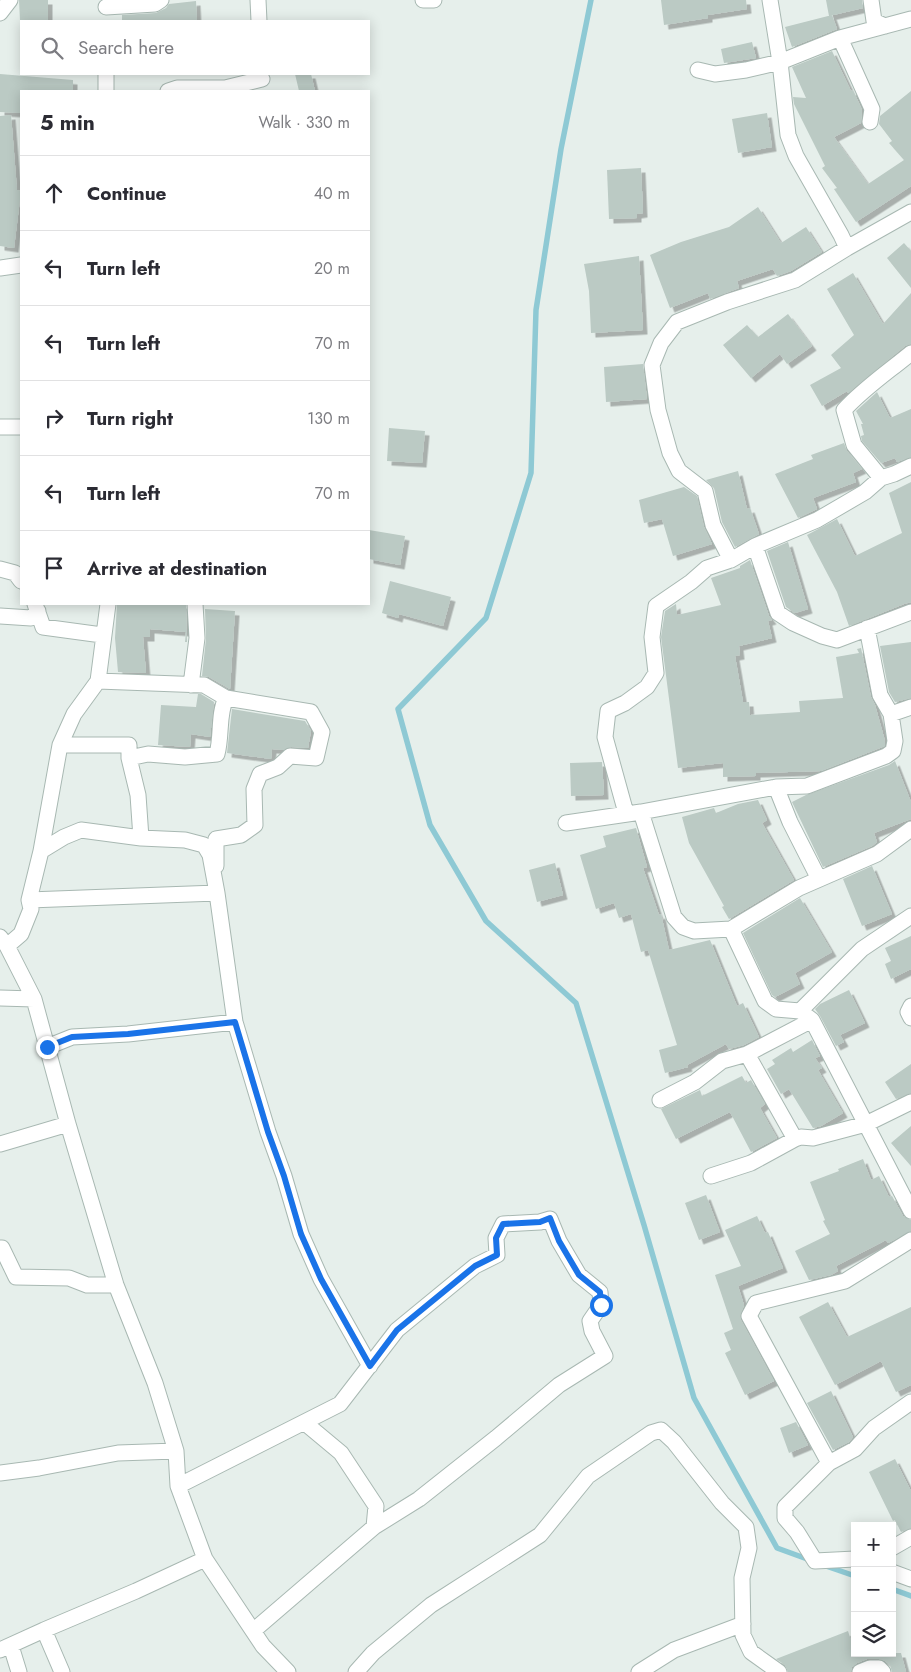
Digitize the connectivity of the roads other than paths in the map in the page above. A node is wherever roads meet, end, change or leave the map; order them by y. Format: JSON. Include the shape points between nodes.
{"nodes":[{"id":1,"x":10,"y":0,"type":"edge"},
{"id":2,"x":161,"y":0,"type":"edge"},
{"id":3,"x":259,"y":0,"type":"edge"},
{"id":4,"x":423,"y":0,"type":"edge"},
{"id":5,"x":434,"y":0,"type":"edge"},
{"id":6,"x":770,"y":0,"type":"edge"},
{"id":7,"x":871,"y":0,"type":"edge"},
{"id":8,"x":106,"y":9,"type":"edge"},
{"id":9,"x":0,"y":13,"type":"edge"},
{"id":10,"x":259,"y":20,"type":"edge"},
{"id":11,"x":909,"y":23,"type":"edge"},
{"id":12,"x":886,"y":26,"type":"junction"},
{"id":13,"x":840,"y":38,"type":"junction"},
{"id":14,"x":780,"y":62,"type":"junction"},
{"id":15,"x":698,"y":70,"type":"dead end"},
{"id":16,"x":106,"y":75,"type":"edge"},
{"id":17,"x":261,"y":81,"type":"edge"},
{"id":18,"x":106,"y":90,"type":"edge"},
{"id":19,"x":171,"y":90,"type":"edge"},
{"id":20,"x":870,"y":122,"type":"dead end"},
{"id":21,"x":911,"y":212,"type":"edge"},
{"id":22,"x":846,"y":248,"type":"junction"},
{"id":23,"x":20,"y":265,"type":"edge"},
{"id":24,"x":0,"y":268,"type":"edge"},
{"id":25,"x":911,"y":354,"type":"edge"},
{"id":26,"x":0,"y":427,"type":"edge"},
{"id":27,"x":20,"y":428,"type":"edge"},
{"id":28,"x":911,"y":466,"type":"edge"},
{"id":29,"x":881,"y":478,"type":"junction"},
{"id":30,"x":755,"y":546,"type":"junction"},
{"id":31,"x":731,"y":560,"type":"junction"},
{"id":32,"x":0,"y":569,"type":"edge"},
{"id":33,"x":20,"y":580,"type":"edge"},
{"id":34,"x":108,"y":605,"type":"edge"},
{"id":35,"x":196,"y":605,"type":"edge"},
{"id":36,"x":36,"y":607,"type":"edge"},
{"id":37,"x":911,"y":612,"type":"edge"},
{"id":38,"x":0,"y":616,"type":"edge"},
{"id":39,"x":867,"y":628,"type":"junction"},
{"id":40,"x":102,"y":635,"type":"junction"},
{"id":41,"x":98,"y":681,"type":"junction"},
{"id":42,"x":191,"y":684,"type":"junction"},
{"id":43,"x":226,"y":698,"type":"junction"},
{"id":44,"x":911,"y":707,"type":"edge"},
{"id":45,"x":891,"y":714,"type":"junction"},
{"id":46,"x":60,"y":745,"type":"junction"},
{"id":47,"x":129,"y":758,"type":"junction"},
{"id":48,"x":776,"y":787,"type":"junction"},
{"id":49,"x":633,"y":813,"type":"junction"},
{"id":50,"x":566,"y":823,"type":"dead end"},
{"id":51,"x":911,"y":829,"type":"edge"},
{"id":52,"x":141,"y":838,"type":"junction"},
{"id":53,"x":41,"y":851,"type":"junction"},
{"id":54,"x":819,"y":879,"type":"junction"},
{"id":55,"x":217,"y":893,"type":"junction"},
{"id":56,"x":29,"y":900,"type":"junction"},
{"id":57,"x":911,"y":916,"type":"edge"},
{"id":58,"x":731,"y":928,"type":"junction"},
{"id":59,"x":3,"y":942,"type":"edge"},
{"id":60,"x":0,"y":998,"type":"edge"},
{"id":61,"x":34,"y":999,"type":"junction"},
{"id":62,"x":911,"y":1006,"type":"edge"},
{"id":63,"x":806,"y":1015,"type":"junction"},
{"id":64,"x":911,"y":1018,"type":"edge"},
{"id":65,"x":235,"y":1022,"type":"junction"},
{"id":66,"x":47,"y":1047,"type":"junction"},
{"id":67,"x":747,"y":1054,"type":"junction"},
{"id":68,"x":660,"y":1100,"type":"dead end"},
{"id":69,"x":911,"y":1102,"type":"edge"},
{"id":70,"x":68,"y":1124,"type":"junction"},
{"id":71,"x":866,"y":1124,"type":"junction"},
{"id":72,"x":795,"y":1139,"type":"junction"},
{"id":73,"x":0,"y":1144,"type":"edge"},
{"id":74,"x":711,"y":1176,"type":"dead end"},
{"id":75,"x":911,"y":1211,"type":"edge"},
{"id":76,"x":911,"y":1240,"type":"edge"},
{"id":77,"x":0,"y":1248,"type":"edge"},
{"id":78,"x":116,"y":1285,"type":"junction"},
{"id":79,"x":370,"y":1366,"type":"junction"},
{"id":80,"x":911,"y":1402,"type":"edge"},
{"id":81,"x":305,"y":1423,"type":"junction"},
{"id":82,"x":176,"y":1451,"type":"junction"},
{"id":83,"x":829,"y":1463,"type":"junction"},
{"id":84,"x":0,"y":1473,"type":"edge"},
{"id":85,"x":178,"y":1486,"type":"junction"},
{"id":86,"x":374,"y":1527,"type":"junction"},
{"id":87,"x":911,"y":1538,"type":"edge"},
{"id":88,"x":896,"y":1546,"type":"edge"},
{"id":89,"x":204,"y":1559,"type":"junction"},
{"id":90,"x":851,"y":1559,"type":"edge"},
{"id":91,"x":896,"y":1574,"type":"edge"},
{"id":92,"x":911,"y":1580,"type":"edge"},
{"id":93,"x":743,"y":1624,"type":"junction"},
{"id":94,"x":44,"y":1630,"type":"junction"},
{"id":95,"x":253,"y":1631,"type":"junction"},
{"id":96,"x":6,"y":1648,"type":"edge"},
{"id":97,"x":19,"y":1672,"type":"edge"},
{"id":98,"x":62,"y":1672,"type":"edge"},
{"id":99,"x":288,"y":1672,"type":"edge"},
{"id":100,"x":356,"y":1672,"type":"edge"},
{"id":101,"x":639,"y":1672,"type":"edge"},
{"id":102,"x":779,"y":1672,"type":"edge"},
{"id":103,"x":860,"y":1672,"type":"edge"},
{"id":104,"x":883,"y":1672,"type":"edge"}],
"edges":[{"from":1,"to":9,"type":"street"},
{"from":2,"to":8,"type":"street","via":[[155,4]]},
{"from":3,"to":10,"type":"street"},
{"from":4,"to":5,"type":"street"},
{"from":6,"to":14,"type":"street"},
{"from":7,"to":12,"type":"street","via":[[874,21]]},
{"from":11,"to":12,"type":"street"},
{"from":12,"to":13,"type":"street"},
{"from":13,"to":14,"type":"street"},
{"from":13,"to":20,"type":"street","via":[[872,109]]},
{"from":14,"to":15,"type":"street","via":[[715,74]]},
{"from":14,"to":22,"type":"street","via":[[788,135]]},
{"from":16,"to":18,"type":"street"},
{"from":17,"to":19,"type":"street","via":[[225,88]]},
{"from":21,"to":22,"type":"street"},
{"from":22,"to":31,"type":"street","via":[[795,280],[677,322],[661,342],[652,365],[658,410],[670,453],[679,471],[705,491],[713,525]]},
{"from":23,"to":24,"type":"street"},
{"from":25,"to":29,"type":"street","via":[[859,393],[844,410],[854,445]]},
{"from":26,"to":27,"type":"street"},
{"from":28,"to":29,"type":"street"},
{"from":29,"to":30,"type":"street","via":[[865,492],[817,520]]},
{"from":30,"to":31,"type":"street"},
{"from":30,"to":39,"type":"street","via":[[778,614],[837,640]]},
{"from":31,"to":49,"type":"street","via":[[707,568],[656,606],[652,637],[656,673],[647,687],[608,711],[605,737]]},
{"from":32,"to":33,"type":"street","via":[[15,573]]},
{"from":34,"to":40,"type":"street"},
{"from":35,"to":42,"type":"street","via":[[197,638]]},
{"from":36,"to":38,"type":"street","via":[[31,618]]},
{"from":36,"to":40,"type":"street","via":[[43,627]]},
{"from":37,"to":39,"type":"street"},
{"from":39,"to":45,"type":"street","via":[[880,695]]},
{"from":40,"to":41,"type":"street"},
{"from":41,"to":42,"type":"street"},
{"from":41,"to":46,"type":"street","via":[[74,714]]},
{"from":42,"to":43,"type":"street","via":[[204,685]]},
{"from":43,"to":47,"type":"street","via":[[217,754],[185,757],[148,754]]},
{"from":43,"to":55,"type":"street","via":[[311,712],[322,732],[316,758],[290,756],[278,767],[260,774],[254,789],[255,824],[241,835],[216,838]]},
{"from":44,"to":45,"type":"street"},
{"from":45,"to":48,"type":"street","via":[[893,751],[886,756],[807,786]]},
{"from":46,"to":47,"type":"street","via":[[129,745]]},
{"from":46,"to":53,"type":"street"},
{"from":47,"to":52,"type":"street","via":[[138,795]]},
{"from":48,"to":49,"type":"street"},
{"from":48,"to":54,"type":"street"},
{"from":49,"to":50,"type":"street"},
{"from":49,"to":58,"type":"street","via":[[674,917],[683,928],[694,931]]},
{"from":51,"to":54,"type":"street","via":[[877,854]]},
{"from":52,"to":53,"type":"street","via":[[81,830]]},
{"from":52,"to":55,"type":"street","via":[[185,840],[204,845],[210,855]]},
{"from":53,"to":56,"type":"street"},
{"from":54,"to":58,"type":"street"},
{"from":55,"to":56,"type":"street"},
{"from":55,"to":65,"type":"street"},
{"from":56,"to":59,"type":"street","via":[[30,909],[21,934]]},
{"from":57,"to":63,"type":"street","via":[[862,949]]},
{"from":58,"to":63,"type":"street","via":[[765,1000],[776,1009]]},
{"from":59,"to":61,"type":"street"},
{"from":60,"to":61,"type":"street"},
{"from":61,"to":66,"type":"street"},
{"from":62,"to":64,"type":"street","via":[[908,1012]]},
{"from":63,"to":67,"type":"street"},
{"from":63,"to":71,"type":"street"},
{"from":65,"to":66,"type":"street","via":[[72,1037]]},
{"from":65,"to":79,"type":"street","via":[[301,1234],[321,1279]]},
{"from":66,"to":70,"type":"street"},
{"from":67,"to":68,"type":"street","via":[[722,1061],[695,1082]]},
{"from":67,"to":72,"type":"street"},
{"from":69,"to":71,"type":"street"},
{"from":70,"to":73,"type":"street"},
{"from":70,"to":78,"type":"street"},
{"from":71,"to":72,"type":"street","via":[[813,1138]]},
{"from":71,"to":75,"type":"street"},
{"from":72,"to":74,"type":"street","via":[[751,1163]]},
{"from":76,"to":83,"type":"street","via":[[845,1281],[756,1303],[749,1316]]},
{"from":77,"to":78,"type":"street","via":[[16,1277],[69,1278],[87,1285]]},
{"from":78,"to":82,"type":"street","via":[[155,1383]]},
{"from":79,"to":81,"type":"street","via":[[340,1404]]},
{"from":79,"to":86,"type":"street","via":[[397,1330],[475,1266],[497,1255],[496,1238],[503,1224],[540,1222],[550,1218],[579,1275],[600,1292],[601,1305],[590,1321],[606,1356],[559,1385],[419,1499]]},
{"from":80,"to":83,"type":"street","via":[[874,1428],[855,1449]]},
{"from":81,"to":85,"type":"street"},
{"from":81,"to":86,"type":"street","via":[[341,1453],[376,1506]]},
{"from":82,"to":84,"type":"street","via":[[118,1453]]},
{"from":82,"to":85,"type":"street"},
{"from":83,"to":90,"type":"street","via":[[785,1507],[785,1518],[815,1561]]},
{"from":85,"to":89,"type":"street"},
{"from":86,"to":95,"type":"street"},
{"from":87,"to":88,"type":"street"},
{"from":89,"to":94,"type":"street"},
{"from":89,"to":95,"type":"street"},
{"from":91,"to":92,"type":"street"},
{"from":93,"to":100,"type":"street","via":[[742,1578],[749,1548],[746,1527],[722,1504],[662,1430],[651,1433],[588,1476],[540,1535],[432,1605],[373,1653]]},
{"from":93,"to":101,"type":"street","via":[[674,1650]]},
{"from":93,"to":102,"type":"street","via":[[743,1635],[751,1652]]},
{"from":94,"to":96,"type":"street"},
{"from":94,"to":98,"type":"street"},
{"from":95,"to":99,"type":"street"},
{"from":96,"to":97,"type":"street"},
{"from":103,"to":104,"type":"street","via":[[870,1668],[879,1668]]}]}
